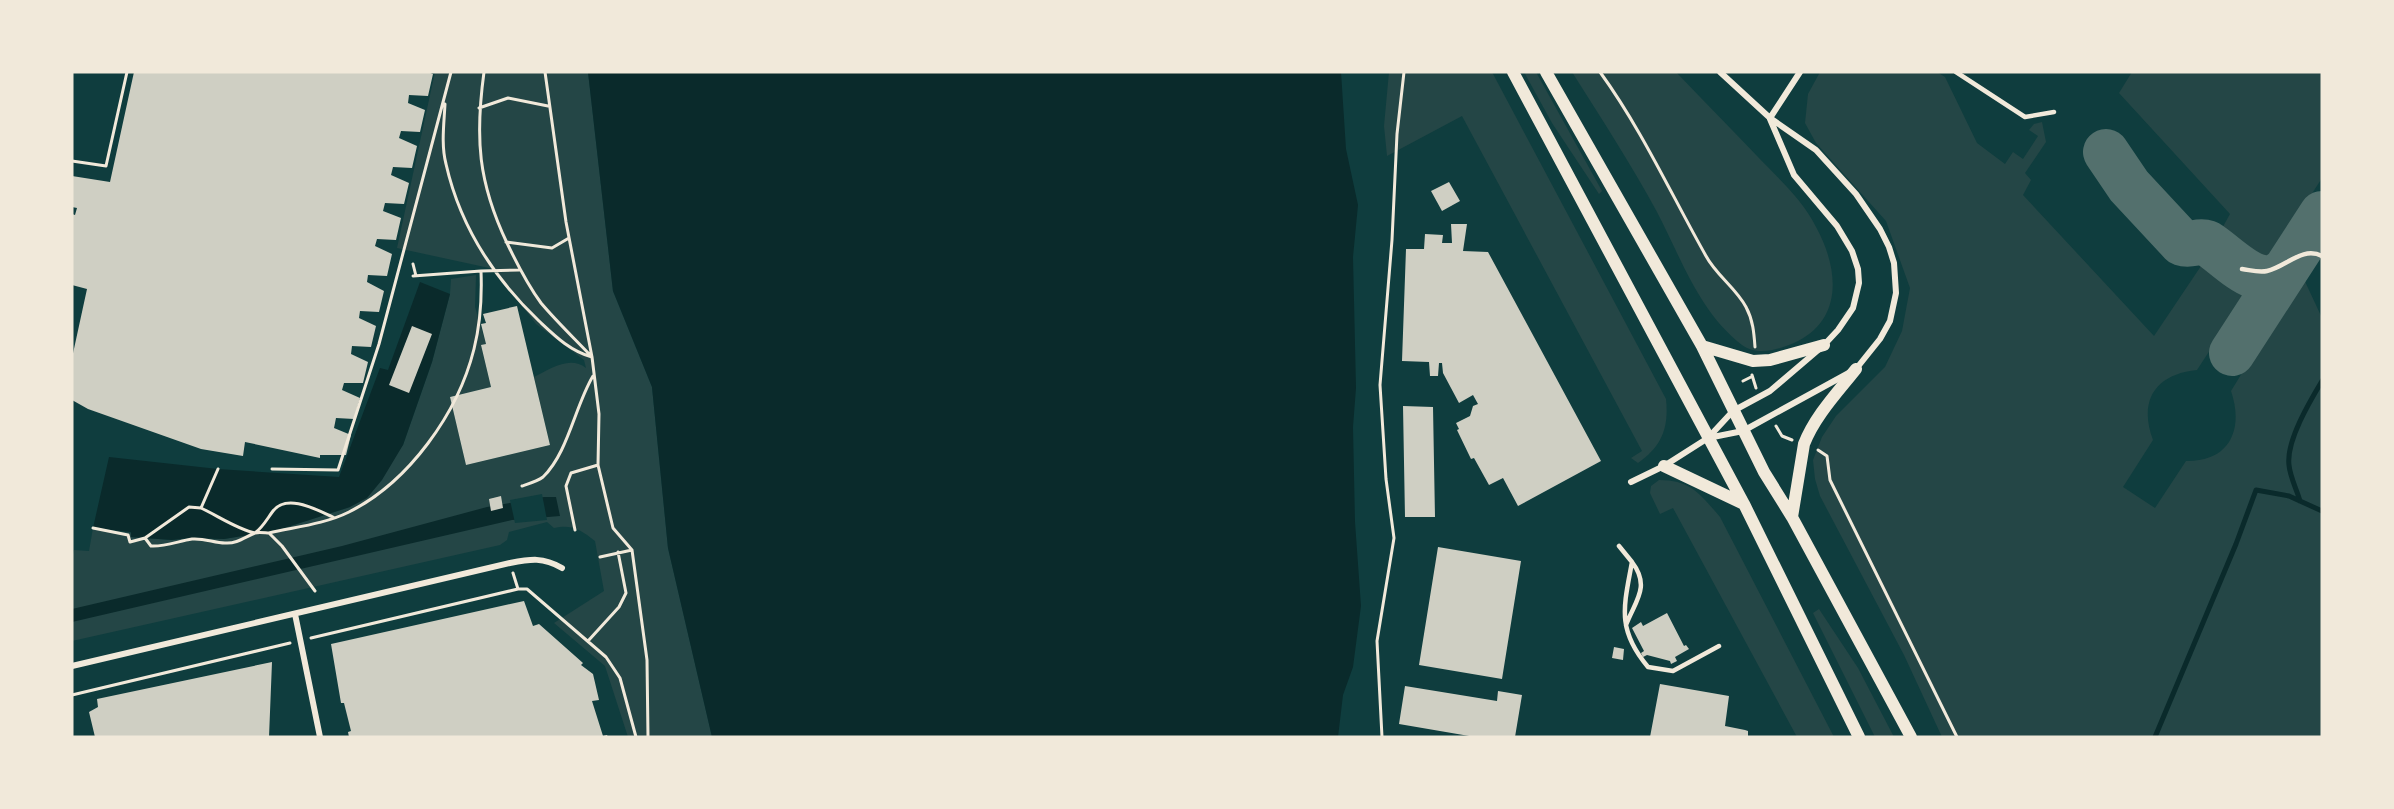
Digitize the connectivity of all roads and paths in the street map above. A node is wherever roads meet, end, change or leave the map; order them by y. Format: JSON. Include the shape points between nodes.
{"nodes":[{"id":1,"x":127,"y":72,"type":"edge"},
{"id":2,"x":452,"y":72,"type":"edge"},
{"id":3,"x":484,"y":72,"type":"edge"},
{"id":4,"x":545,"y":72,"type":"edge"},
{"id":5,"x":1404,"y":72,"type":"edge"},
{"id":6,"x":1512,"y":72,"type":"edge"},
{"id":7,"x":1546,"y":72,"type":"edge"},
{"id":8,"x":1600,"y":72,"type":"edge"},
{"id":9,"x":1720,"y":72,"type":"edge"},
{"id":10,"x":1800,"y":72,"type":"edge"},
{"id":11,"x":1956,"y":72,"type":"edge"},
{"id":12,"x":446,"y":93,"type":"junction"},
{"id":13,"x":548,"y":105,"type":"junction"},
{"id":14,"x":479,"y":108,"type":"junction"},
{"id":15,"x":2054,"y":112,"type":"dead end"},
{"id":16,"x":1770,"y":118,"type":"junction"},
{"id":17,"x":72,"y":161,"type":"edge"},
{"id":18,"x":569,"y":238,"type":"junction"},
{"id":19,"x":506,"y":242,"type":"junction"},
{"id":20,"x":2322,"y":256,"type":"edge"},
{"id":21,"x":413,"y":264,"type":"dead end"},
{"id":22,"x":2242,"y":268,"type":"dead end"},
{"id":23,"x":519,"y":270,"type":"junction"},
{"id":24,"x":481,"y":271,"type":"junction"},
{"id":25,"x":493,"y":271,"type":"junction"},
{"id":26,"x":1824,"y":345,"type":"junction"},
{"id":27,"x":1702,"y":346,"type":"junction"},
{"id":28,"x":1755,"y":351,"type":"dead end"},
{"id":29,"x":592,"y":357,"type":"junction"},
{"id":30,"x":1856,"y":369,"type":"junction"},
{"id":31,"x":594,"y":375,"type":"junction"},
{"id":32,"x":1743,"y":381,"type":"dead end"},
{"id":33,"x":1754,"y":384,"type":"dead end"},
{"id":34,"x":1733,"y":411,"type":"junction"},
{"id":35,"x":1777,"y":428,"type":"dead end"},
{"id":36,"x":1743,"y":431,"type":"junction"},
{"id":37,"x":1708,"y":438,"type":"junction"},
{"id":38,"x":1795,"y":441,"type":"dead end"},
{"id":39,"x":1820,"y":450,"type":"dead end"},
{"id":40,"x":598,"y":465,"type":"junction"},
{"id":41,"x":1664,"y":466,"type":"junction"},
{"id":42,"x":218,"y":469,"type":"dead end"},
{"id":43,"x":272,"y":469,"type":"dead end"},
{"id":44,"x":1630,"y":482,"type":"dead end"},
{"id":45,"x":522,"y":486,"type":"dead end"},
{"id":46,"x":1743,"y":504,"type":"junction"},
{"id":47,"x":201,"y":508,"type":"junction"},
{"id":48,"x":1792,"y":517,"type":"junction"},
{"id":49,"x":334,"y":518,"type":"junction"},
{"id":50,"x":93,"y":528,"type":"dead end"},
{"id":51,"x":575,"y":530,"type":"dead end"},
{"id":52,"x":255,"y":533,"type":"junction"},
{"id":53,"x":269,"y":533,"type":"junction"},
{"id":54,"x":145,"y":538,"type":"junction"},
{"id":55,"x":1619,"y":546,"type":"dead end"},
{"id":56,"x":632,"y":550,"type":"junction"},
{"id":57,"x":618,"y":552,"type":"junction"},
{"id":58,"x":600,"y":558,"type":"dead end"},
{"id":59,"x":1632,"y":562,"type":"junction"},
{"id":60,"x":562,"y":568,"type":"dead end"},
{"id":61,"x":315,"y":591,"type":"dead end"},
{"id":62,"x":294,"y":614,"type":"junction"},
{"id":63,"x":1626,"y":629,"type":"junction"},
{"id":64,"x":322,"y":636,"type":"dead end"},
{"id":65,"x":588,"y":641,"type":"junction"},
{"id":66,"x":1719,"y":646,"type":"dead end"},
{"id":67,"x":271,"y":648,"type":"dead end"},
{"id":68,"x":72,"y":666,"type":"edge"},
{"id":69,"x":72,"y":695,"type":"edge"},
{"id":70,"x":320,"y":737,"type":"edge"},
{"id":71,"x":636,"y":737,"type":"edge"},
{"id":72,"x":648,"y":737,"type":"edge"},
{"id":73,"x":1382,"y":737,"type":"edge"},
{"id":74,"x":1859,"y":737,"type":"edge"},
{"id":75,"x":1911,"y":737,"type":"edge"},
{"id":76,"x":1957,"y":737,"type":"edge"}],
"edges":[{"from":1,"to":17,"type":"path","via":[[106,166]]},
{"from":2,"to":12,"type":"path"},
{"from":3,"to":14,"type":"path"},
{"from":4,"to":13,"type":"path"},
{"from":5,"to":73,"type":"path","via":[[1380,385],[1394,538],[1377,641]]},
{"from":6,"to":37,"type":"main road"},
{"from":7,"to":27,"type":"main road"},
{"from":8,"to":28,"type":"path","via":[[1646,142],[1707,260],[1746,307],[1754,329]]},
{"from":9,"to":16,"type":"street"},
{"from":10,"to":16,"type":"street"},
{"from":11,"to":15,"type":"lane","via":[[2025,117]]},
{"from":12,"to":25,"type":"path","via":[[446,163],[457,200]]},
{"from":12,"to":43,"type":"path","via":[[379,344],[338,470]]},
{"from":13,"to":14,"type":"path","via":[[508,98]]},
{"from":13,"to":18,"type":"path"},
{"from":14,"to":19,"type":"path","via":[[484,184]]},
{"from":16,"to":26,"type":"street","via":[[1794,176],[1838,226],[1858,269],[1853,308]]},
{"from":16,"to":30,"type":"street","via":[[1816,150],[1856,194],[1880,229],[1894,263],[1896,293],[1890,321],[1881,339]]},
{"from":18,"to":19,"type":"path","via":[[552,248]]},
{"from":18,"to":29,"type":"path"},
{"from":19,"to":23,"type":"path"},
{"from":20,"to":22,"type":"lane","via":[[2305,253],[2267,271]]},
{"from":21,"to":24,"type":"path","via":[[415,276]]},
{"from":23,"to":25,"type":"path"},
{"from":23,"to":29,"type":"path","via":[[541,302]]},
{"from":24,"to":25,"type":"path"},
{"from":24,"to":49,"type":"path","via":[[474,349],[458,391],[434,435],[407,468],[379,493]]},
{"from":25,"to":29,"type":"path","via":[[557,338],[579,354]]},
{"from":26,"to":27,"type":"main road","via":[[1753,361]]},
{"from":26,"to":34,"type":"street","via":[[1770,391]]},
{"from":27,"to":34,"type":"main road"},
{"from":29,"to":31,"type":"path"},
{"from":30,"to":36,"type":"street"},
{"from":30,"to":48,"type":"main road","via":[[1808,434]]},
{"from":31,"to":40,"type":"path","via":[[599,414]]},
{"from":31,"to":45,"type":"path","via":[[564,446],[543,478]]},
{"from":32,"to":33,"type":"path","via":[[1751,375]]},
{"from":34,"to":36,"type":"main road"},
{"from":34,"to":37,"type":"street"},
{"from":35,"to":38,"type":"path","via":[[1782,436]]},
{"from":36,"to":37,"type":"street"},
{"from":36,"to":48,"type":"main road"},
{"from":37,"to":41,"type":"street"},
{"from":37,"to":46,"type":"main road"},
{"from":39,"to":76,"type":"path","via":[[1827,456],[1830,480]]},
{"from":40,"to":51,"type":"path","via":[[571,473],[566,486]]},
{"from":40,"to":56,"type":"path","via":[[613,528]]},
{"from":41,"to":44,"type":"street"},
{"from":41,"to":46,"type":"main road"},
{"from":42,"to":47,"type":"path"},
{"from":46,"to":74,"type":"main road"},
{"from":47,"to":52,"type":"path"},
{"from":47,"to":54,"type":"path","via":[[189,507]]},
{"from":48,"to":75,"type":"main road"},
{"from":49,"to":52,"type":"path","via":[[303,505],[284,503]]},
{"from":49,"to":53,"type":"path"},
{"from":50,"to":54,"type":"path","via":[[128,535],[130,542]]},
{"from":52,"to":53,"type":"path"},
{"from":52,"to":54,"type":"path","via":[[245,540],[224,543],[193,539],[151,546]]},
{"from":53,"to":61,"type":"path"},
{"from":55,"to":59,"type":"lane"},
{"from":56,"to":57,"type":"path"},
{"from":56,"to":72,"type":"path","via":[[647,660]]},
{"from":57,"to":58,"type":"path"},
{"from":57,"to":65,"type":"path","via":[[626,594],[620,608]]},
{"from":59,"to":63,"type":"lane","via":[[1624,603]]},
{"from":59,"to":63,"type":"lane","via":[[1642,582]]},
{"from":60,"to":62,"type":"street","via":[[537,558]]},
{"from":62,"to":68,"type":"street"},
{"from":62,"to":70,"type":"street"},
{"from":63,"to":66,"type":"lane","via":[[1648,667],[1668,672]]},
{"from":64,"to":65,"type":"path","via":[[527,589]]},
{"from":65,"to":71,"type":"path","via":[[606,657],[620,678]]},
{"from":67,"to":69,"type":"path"}]}
